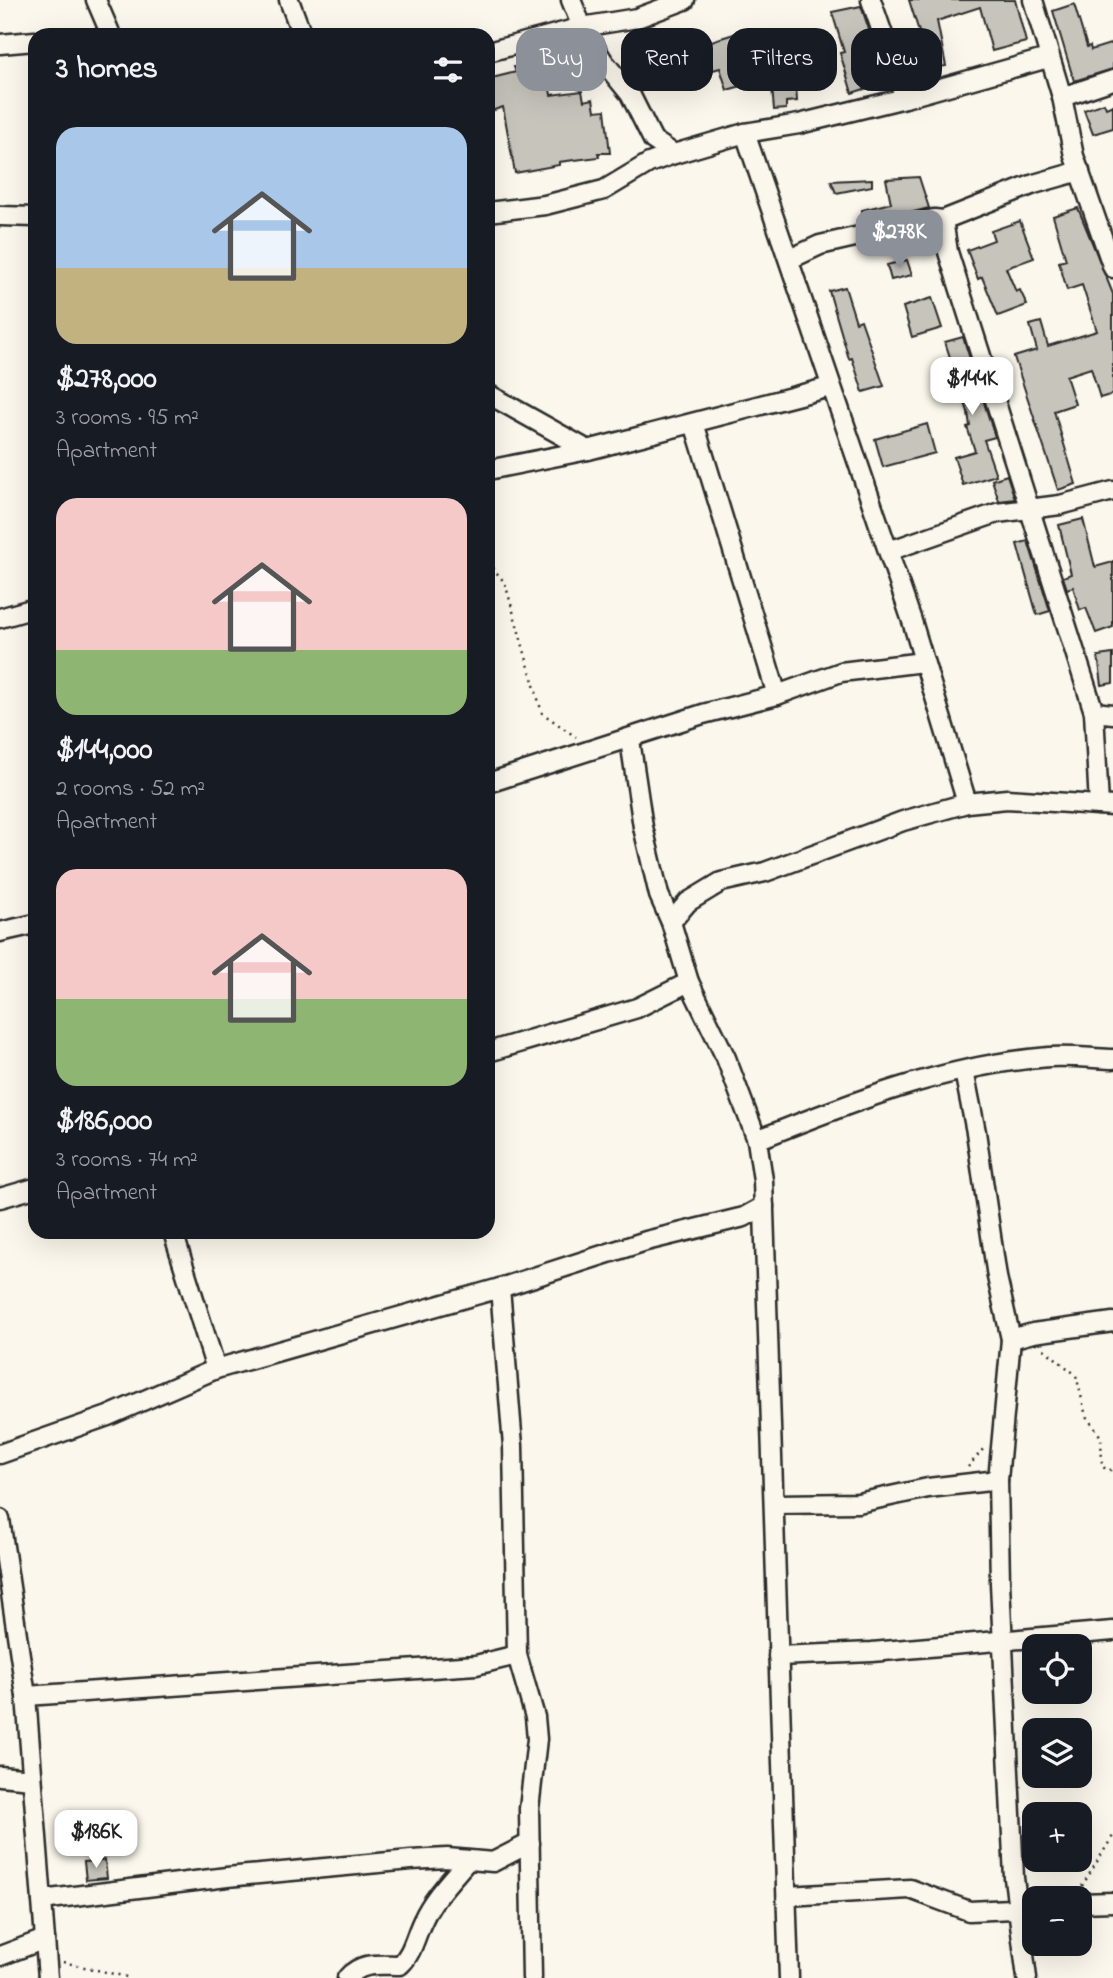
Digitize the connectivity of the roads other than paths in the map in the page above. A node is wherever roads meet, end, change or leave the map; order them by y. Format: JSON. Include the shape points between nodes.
{"nodes":[{"id":1,"x":96,"y":0,"type":"edge"},
{"id":2,"x":289,"y":0,"type":"edge"},
{"id":3,"x":571,"y":0,"type":"edge"},
{"id":4,"x":685,"y":0,"type":"edge"},
{"id":5,"x":871,"y":0,"type":"edge"},
{"id":6,"x":1033,"y":0,"type":"edge"},
{"id":7,"x":582,"y":27,"type":"junction"},
{"id":8,"x":108,"y":28,"type":"edge"},
{"id":9,"x":299,"y":28,"type":"edge"},
{"id":10,"x":28,"y":42,"type":"edge"},
{"id":11,"x":0,"y":44,"type":"edge"},
{"id":12,"x":495,"y":50,"type":"edge"},
{"id":13,"x":1048,"y":58,"type":"junction"},
{"id":14,"x":1113,"y":80,"type":"edge"},
{"id":15,"x":1062,"y":97,"type":"junction"},
{"id":16,"x":905,"y":98,"type":"junction"},
{"id":17,"x":745,"y":133,"type":"junction"},
{"id":18,"x":674,"y":154,"type":"junction"},
{"id":19,"x":1080,"y":171,"type":"junction"},
{"id":20,"x":495,"y":211,"type":"edge"},
{"id":21,"x":0,"y":216,"type":"edge"},
{"id":22,"x":28,"y":217,"type":"edge"},
{"id":23,"x":943,"y":220,"type":"junction"},
{"id":24,"x":790,"y":259,"type":"junction"},
{"id":25,"x":1113,"y":268,"type":"edge"},
{"id":26,"x":830,"y":387,"type":"junction"},
{"id":27,"x":495,"y":398,"type":"edge"},
{"id":28,"x":694,"y":423,"type":"junction"},
{"id":29,"x":588,"y":450,"type":"junction"},
{"id":30,"x":495,"y":469,"type":"edge"},
{"id":31,"x":1113,"y":491,"type":"edge"},
{"id":32,"x":1028,"y":510,"type":"junction"},
{"id":33,"x":889,"y":551,"type":"junction"},
{"id":34,"x":28,"y":610,"type":"edge"},
{"id":35,"x":0,"y":618,"type":"edge"},
{"id":36,"x":923,"y":662,"type":"junction"},
{"id":37,"x":777,"y":695,"type":"junction"},
{"id":38,"x":1094,"y":712,"type":"junction"},
{"id":39,"x":1113,"y":713,"type":"edge"},
{"id":40,"x":630,"y":740,"type":"junction"},
{"id":41,"x":495,"y":781,"type":"edge"},
{"id":42,"x":967,"y":803,"type":"junction"},
{"id":43,"x":1106,"y":806,"type":"edge"},
{"id":44,"x":671,"y":922,"type":"junction"},
{"id":45,"x":28,"y":926,"type":"edge"},
{"id":46,"x":0,"y":932,"type":"edge"},
{"id":47,"x":689,"y":982,"type":"junction"},
{"id":48,"x":495,"y":1050,"type":"edge"},
{"id":49,"x":1113,"y":1059,"type":"edge"},
{"id":50,"x":964,"y":1071,"type":"junction"},
{"id":51,"x":757,"y":1140,"type":"junction"},
{"id":52,"x":28,"y":1190,"type":"edge"},
{"id":53,"x":0,"y":1198,"type":"edge"},
{"id":54,"x":764,"y":1206,"type":"junction"},
{"id":55,"x":175,"y":1239,"type":"edge"},
{"id":56,"x":500,"y":1288,"type":"junction"},
{"id":57,"x":1113,"y":1322,"type":"edge"},
{"id":58,"x":1011,"y":1339,"type":"junction"},
{"id":59,"x":216,"y":1369,"type":"junction"},
{"id":60,"x":0,"y":1454,"type":"edge"},
{"id":61,"x":998,"y":1480,"type":"junction"},
{"id":62,"x":775,"y":1504,"type":"junction"},
{"id":63,"x":0,"y":1519,"type":"edge"},
{"id":64,"x":1113,"y":1632,"type":"edge"},
{"id":65,"x":1002,"y":1641,"type":"junction"},
{"id":66,"x":517,"y":1656,"type":"junction"},
{"id":67,"x":778,"y":1656,"type":"junction"},
{"id":68,"x":26,"y":1696,"type":"junction"},
{"id":69,"x":0,"y":1776,"type":"edge"},
{"id":70,"x":32,"y":1779,"type":"junction"},
{"id":71,"x":530,"y":1843,"type":"junction"},
{"id":72,"x":467,"y":1861,"type":"junction"},
{"id":73,"x":787,"y":1896,"type":"junction"},
{"id":74,"x":1022,"y":1897,"type":"edge"},
{"id":75,"x":1092,"y":1899,"type":"edge"},
{"id":76,"x":42,"y":1900,"type":"junction"},
{"id":77,"x":1113,"y":1902,"type":"edge"},
{"id":78,"x":1022,"y":1909,"type":"edge"},
{"id":79,"x":44,"y":1939,"type":"junction"},
{"id":80,"x":0,"y":1956,"type":"edge"},
{"id":81,"x":1027,"y":1956,"type":"edge"},
{"id":82,"x":48,"y":1978,"type":"edge"},
{"id":83,"x":347,"y":1978,"type":"edge"},
{"id":84,"x":532,"y":1978,"type":"edge"},
{"id":85,"x":789,"y":1978,"type":"edge"},
{"id":86,"x":1027,"y":1978,"type":"edge"}],
"edges":[{"from":1,"to":8,"type":"street"},
{"from":2,"to":9,"type":"street"},
{"from":3,"to":7,"type":"street"},
{"from":4,"to":7,"type":"street","via":[[637,18]]},
{"from":5,"to":16,"type":"street"},
{"from":6,"to":13,"type":"street"},
{"from":7,"to":12,"type":"street"},
{"from":7,"to":18,"type":"street","via":[[630,94],[653,140]]},
{"from":10,"to":11,"type":"street"},
{"from":13,"to":15,"type":"street"},
{"from":13,"to":16,"type":"street"},
{"from":14,"to":15,"type":"street"},
{"from":15,"to":19,"type":"street"},
{"from":16,"to":17,"type":"street"},
{"from":17,"to":18,"type":"street"},
{"from":17,"to":24,"type":"street"},
{"from":18,"to":20,"type":"street","via":[[604,190]]},
{"from":19,"to":23,"type":"street"},
{"from":19,"to":25,"type":"street"},
{"from":21,"to":22,"type":"street"},
{"from":23,"to":24,"type":"street","via":[[820,245]]},
{"from":23,"to":32,"type":"street","via":[[948,252]]},
{"from":24,"to":26,"type":"street"},
{"from":26,"to":28,"type":"street"},
{"from":26,"to":33,"type":"street"},
{"from":27,"to":29,"type":"street"},
{"from":28,"to":29,"type":"street"},
{"from":28,"to":37,"type":"street"},
{"from":29,"to":30,"type":"street"},
{"from":31,"to":32,"type":"street"},
{"from":32,"to":33,"type":"street","via":[[997,513]]},
{"from":32,"to":38,"type":"street"},
{"from":33,"to":36,"type":"street"},
{"from":34,"to":35,"type":"street"},
{"from":36,"to":37,"type":"street","via":[[841,673]]},
{"from":36,"to":42,"type":"street"},
{"from":37,"to":40,"type":"street"},
{"from":38,"to":39,"type":"street"},
{"from":38,"to":43,"type":"street"},
{"from":40,"to":41,"type":"street"},
{"from":40,"to":44,"type":"street","via":[[643,827]]},
{"from":42,"to":43,"type":"street","via":[[1007,799]]},
{"from":42,"to":44,"type":"street","via":[[903,821],[765,872],[721,882],[688,902]]},
{"from":44,"to":47,"type":"street"},
{"from":45,"to":46,"type":"street"},
{"from":47,"to":48,"type":"street","via":[[637,1008]]},
{"from":47,"to":51,"type":"street","via":[[726,1058]]},
{"from":49,"to":50,"type":"street","via":[[1049,1057]]},
{"from":50,"to":51,"type":"street","via":[[897,1086]]},
{"from":50,"to":58,"type":"street","via":[[996,1277]]},
{"from":51,"to":54,"type":"street"},
{"from":52,"to":53,"type":"street"},
{"from":54,"to":56,"type":"street","via":[[744,1217],[646,1241]]},
{"from":54,"to":62,"type":"street"},
{"from":55,"to":59,"type":"street"},
{"from":56,"to":59,"type":"street"},
{"from":56,"to":66,"type":"street","via":[[513,1446]]},
{"from":57,"to":58,"type":"street"},
{"from":58,"to":61,"type":"street"},
{"from":59,"to":60,"type":"street","via":[[108,1416]]},
{"from":61,"to":62,"type":"street","via":[[859,1503]]},
{"from":61,"to":65,"type":"street"},
{"from":62,"to":67,"type":"street"},
{"from":63,"to":68,"type":"street"},
{"from":64,"to":65,"type":"street"},
{"from":65,"to":67,"type":"street"},
{"from":65,"to":74,"type":"street","via":[[1014,1878]]},
{"from":66,"to":68,"type":"street","via":[[476,1665]]},
{"from":66,"to":71,"type":"street","via":[[537,1739]]},
{"from":67,"to":73,"type":"street"},
{"from":68,"to":70,"type":"street"},
{"from":69,"to":70,"type":"street"},
{"from":70,"to":76,"type":"street"},
{"from":71,"to":72,"type":"street","via":[[493,1862]]},
{"from":71,"to":84,"type":"street"},
{"from":72,"to":76,"type":"street","via":[[399,1861]]},
{"from":72,"to":83,"type":"street","via":[[423,1919],[408,1958],[400,1965],[366,1964]]},
{"from":73,"to":78,"type":"street","via":[[910,1889],[969,1911]]},
{"from":73,"to":85,"type":"street"},
{"from":75,"to":77,"type":"street"},
{"from":76,"to":79,"type":"street"},
{"from":79,"to":80,"type":"street"},
{"from":79,"to":82,"type":"street"},
{"from":81,"to":86,"type":"street"}]}
